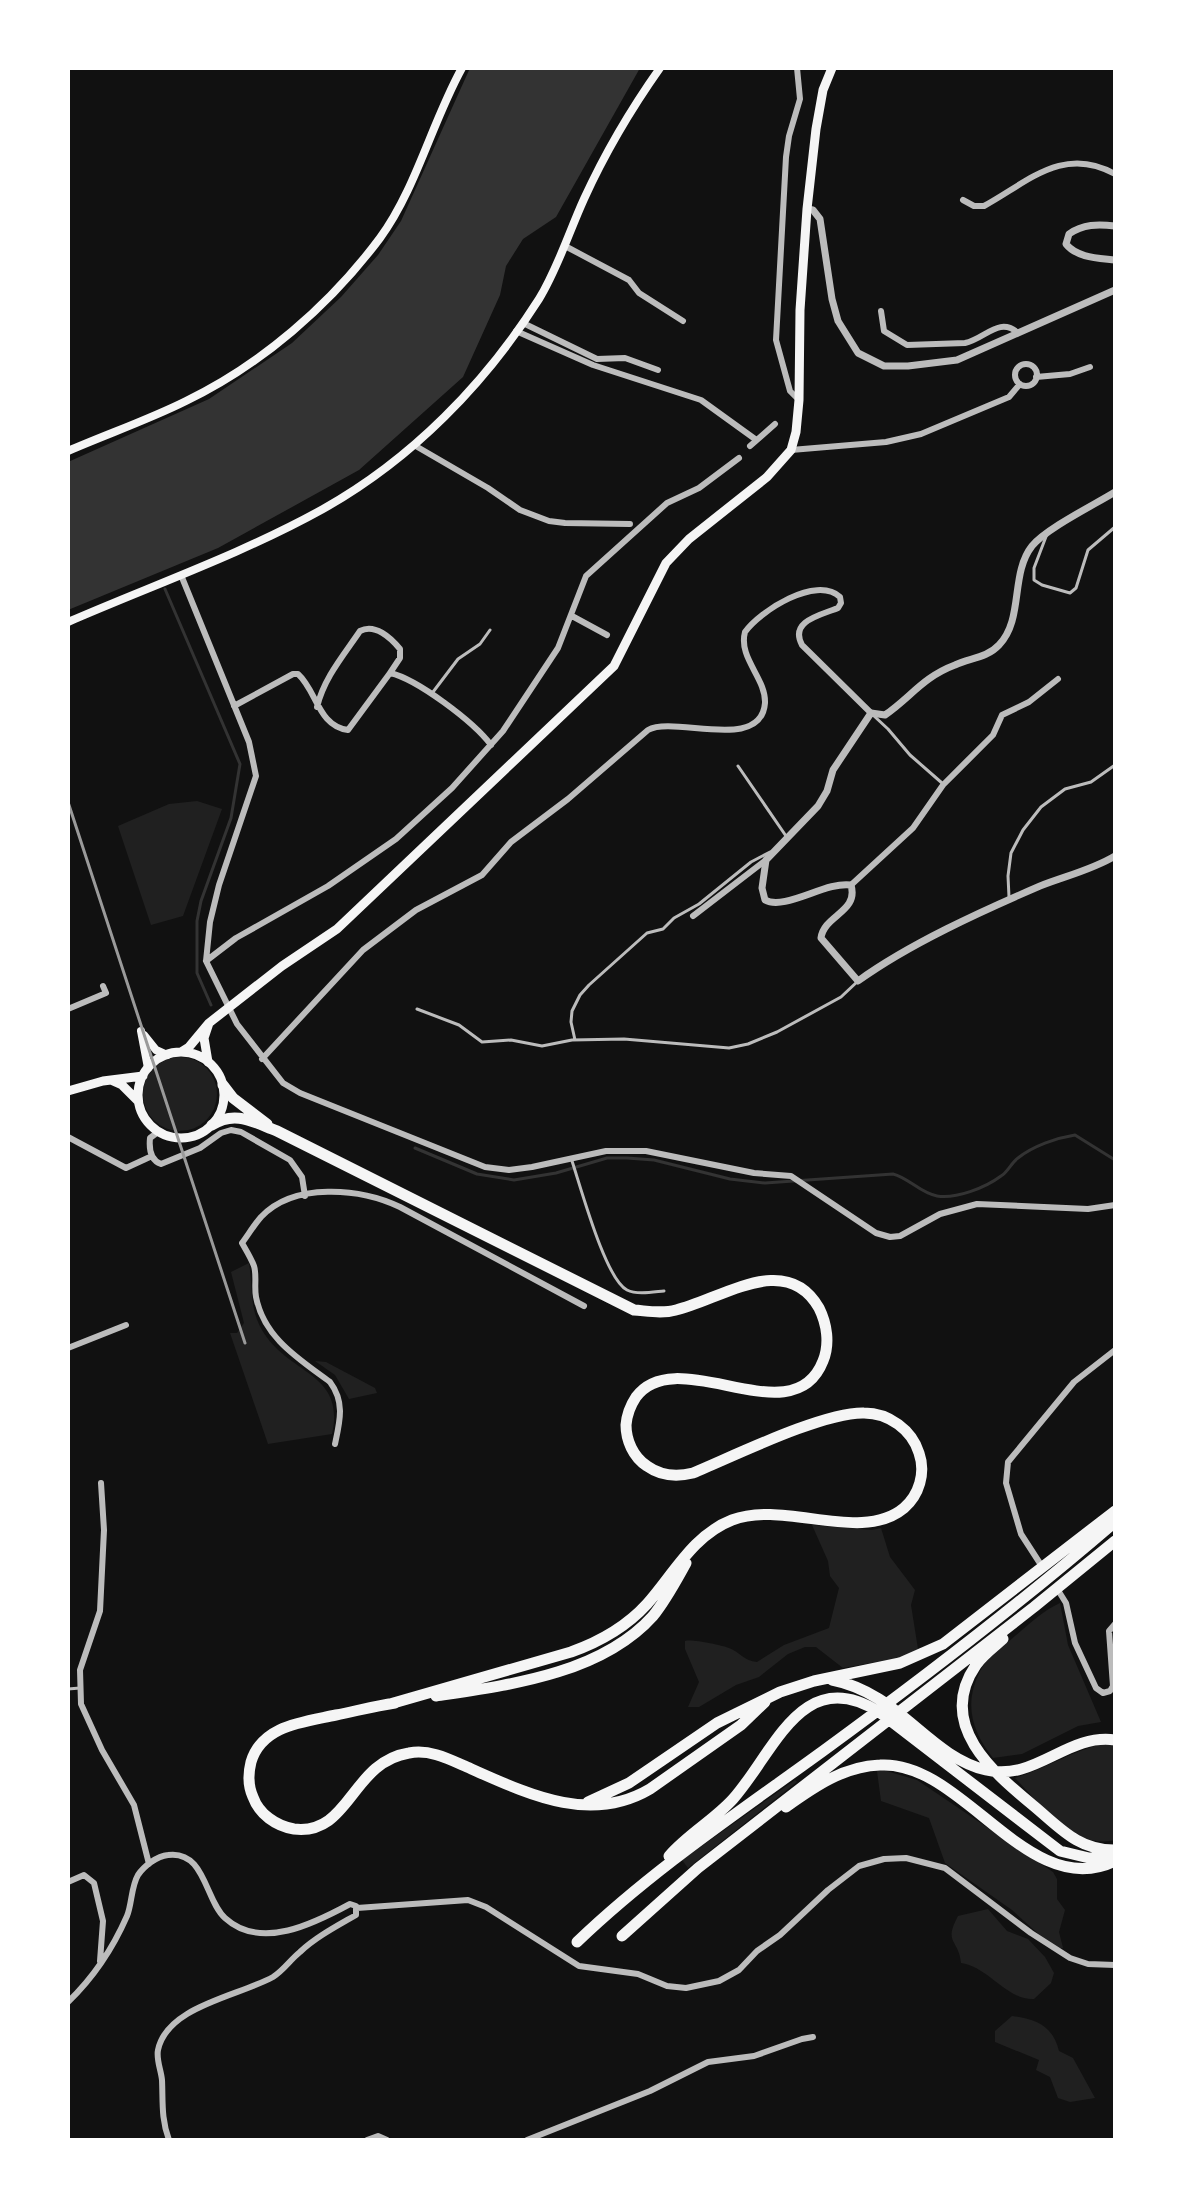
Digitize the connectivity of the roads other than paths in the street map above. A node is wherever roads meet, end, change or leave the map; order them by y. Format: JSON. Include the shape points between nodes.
{"nodes":[{"id":1,"x":462,"y":68,"type":"edge"},
{"id":2,"x":660,"y":68,"type":"edge"},
{"id":3,"x":797,"y":68,"type":"edge"},
{"id":4,"x":832,"y":68,"type":"edge"},
{"id":5,"x":1115,"y":174,"type":"edge"},
{"id":6,"x":963,"y":200,"type":"dead end"},
{"id":7,"x":807,"y":209,"type":"junction"},
{"id":8,"x":1115,"y":226,"type":"edge"},
{"id":9,"x":565,"y":246,"type":"junction"},
{"id":10,"x":1115,"y":260,"type":"edge"},
{"id":11,"x":1115,"y":290,"type":"edge"},
{"id":12,"x":881,"y":311,"type":"dead end"},
{"id":13,"x":683,"y":321,"type":"dead end"},
{"id":14,"x":520,"y":327,"type":"junction"},
{"id":15,"x":1018,"y":333,"type":"junction"},
{"id":16,"x":1090,"y":367,"type":"dead end"},
{"id":17,"x":658,"y":370,"type":"dead end"},
{"id":18,"x":1036,"y":377,"type":"junction"},
{"id":19,"x":1020,"y":384,"type":"junction"},
{"id":20,"x":799,"y":400,"type":"junction"},
{"id":21,"x":775,"y":424,"type":"dead end"},
{"id":22,"x":755,"y":439,"type":"junction"},
{"id":23,"x":414,"y":445,"type":"junction"},
{"id":24,"x":750,"y":446,"type":"dead end"},
{"id":25,"x":791,"y":450,"type":"junction"},
{"id":26,"x":68,"y":451,"type":"edge"},
{"id":27,"x":739,"y":458,"type":"dead end"},
{"id":28,"x":1115,"y":492,"type":"edge"},
{"id":29,"x":630,"y":524,"type":"dead end"},
{"id":30,"x":1115,"y":527,"type":"edge"},
{"id":31,"x":1047,"y":534,"type":"junction"},
{"id":32,"x":181,"y":575,"type":"junction"},
{"id":33,"x":572,"y":616,"type":"junction"},
{"id":34,"x":68,"y":622,"type":"edge"},
{"id":35,"x":490,"y":630,"type":"dead end"},
{"id":36,"x":607,"y":635,"type":"dead end"},
{"id":37,"x":390,"y":673,"type":"junction"},
{"id":38,"x":1058,"y":679,"type":"dead end"},
{"id":39,"x":431,"y":695,"type":"junction"},
{"id":40,"x":234,"y":706,"type":"junction"},
{"id":41,"x":317,"y":707,"type":"junction"},
{"id":42,"x":871,"y":713,"type":"junction"},
{"id":43,"x":491,"y":745,"type":"junction"},
{"id":44,"x":1115,"y":765,"type":"edge"},
{"id":45,"x":738,"y":766,"type":"dead end"},
{"id":46,"x":943,"y":785,"type":"junction"},
{"id":47,"x":788,"y":839,"type":"junction"},
{"id":48,"x":778,"y":849,"type":"junction"},
{"id":49,"x":1115,"y":856,"type":"edge"},
{"id":50,"x":766,"y":860,"type":"junction"},
{"id":51,"x":851,"y":885,"type":"junction"},
{"id":52,"x":1009,"y":901,"type":"junction"},
{"id":53,"x":693,"y":916,"type":"dead end"},
{"id":54,"x":206,"y":961,"type":"junction"},
{"id":55,"x":858,"y":981,"type":"junction"},
{"id":56,"x":103,"y":986,"type":"dead end"},
{"id":57,"x":69,"y":1006,"type":"edge"},
{"id":58,"x":228,"y":1007,"type":"junction"},
{"id":59,"x":417,"y":1009,"type":"dead end"},
{"id":60,"x":209,"y":1023,"type":"junction"},
{"id":61,"x":575,"y":1040,"type":"junction"},
{"id":62,"x":180,"y":1052,"type":"junction"},
{"id":63,"x":167,"y":1055,"type":"junction"},
{"id":64,"x":262,"y":1059,"type":"junction"},
{"id":65,"x":208,"y":1062,"type":"junction"},
{"id":66,"x":145,"y":1072,"type":"junction"},
{"id":67,"x":108,"y":1081,"type":"junction"},
{"id":68,"x":223,"y":1085,"type":"junction"},
{"id":69,"x":68,"y":1091,"type":"edge"},
{"id":70,"x":138,"y":1101,"type":"junction"},
{"id":71,"x":212,"y":1125,"type":"junction"},
{"id":72,"x":277,"y":1131,"type":"junction"},
{"id":73,"x":158,"y":1132,"type":"junction"},
{"id":74,"x":68,"y":1137,"type":"edge"},
{"id":75,"x":152,"y":1156,"type":"junction"},
{"id":76,"x":572,"y":1161,"type":"junction"},
{"id":77,"x":305,"y":1196,"type":"junction"},
{"id":78,"x":1115,"y":1205,"type":"edge"},
{"id":79,"x":664,"y":1291,"type":"dead end"},
{"id":80,"x":584,"y":1306,"type":"dead end"},
{"id":81,"x":126,"y":1325,"type":"dead end"},
{"id":82,"x":68,"y":1348,"type":"edge"},
{"id":83,"x":1115,"y":1350,"type":"edge"},
{"id":84,"x":335,"y":1444,"type":"dead end"},
{"id":85,"x":101,"y":1483,"type":"dead end"},
{"id":86,"x":1115,"y":1511,"type":"edge"},
{"id":87,"x":1115,"y":1522,"type":"edge"},
{"id":88,"x":1115,"y":1541,"type":"edge"},
{"id":89,"x":1034,"y":1607,"type":"junction"},
{"id":90,"x":1115,"y":1624,"type":"edge"},
{"id":91,"x":828,"y":1679,"type":"junction"},
{"id":92,"x":80,"y":1688,"type":"junction"},
{"id":93,"x":68,"y":1689,"type":"edge"},
{"id":94,"x":765,"y":1702,"type":"junction"},
{"id":95,"x":874,"y":1722,"type":"junction"},
{"id":96,"x":1115,"y":1740,"type":"edge"},
{"id":97,"x":579,"y":1805,"type":"junction"},
{"id":98,"x":753,"y":1824,"type":"junction"},
{"id":99,"x":1115,"y":1851,"type":"edge"},
{"id":100,"x":1115,"y":1861,"type":"edge"},
{"id":101,"x":149,"y":1864,"type":"junction"},
{"id":102,"x":656,"y":1872,"type":"junction"},
{"id":103,"x":68,"y":1882,"type":"edge"},
{"id":104,"x":357,"y":1908,"type":"junction"},
{"id":105,"x":622,"y":1936,"type":"dead end"},
{"id":106,"x":577,"y":1942,"type":"dead end"},
{"id":107,"x":100,"y":1964,"type":"junction"},
{"id":108,"x":1115,"y":1965,"type":"edge"},
{"id":109,"x":68,"y":2002,"type":"edge"},
{"id":110,"x":813,"y":2037,"type":"dead end"},
{"id":111,"x":169,"y":2140,"type":"edge"},
{"id":112,"x":367,"y":2140,"type":"edge"},
{"id":113,"x":387,"y":2140,"type":"edge"},
{"id":114,"x":527,"y":2140,"type":"edge"}],
"edges":[{"from":1,"to":26,"type":"main road","via":[[387,227],[325,299],[287,335],[219,384]]},
{"from":2,"to":9,"type":"main road","via":[[617,136]]},
{"from":3,"to":20,"type":"street","via":[[800,97],[786,157],[776,340],[790,391]]},
{"from":4,"to":7,"type":"main road","via":[[816,129]]},
{"from":5,"to":6,"type":"street","via":[[1074,162],[1043,170],[984,206]]},
{"from":7,"to":15,"type":"street","via":[[820,219],[838,321],[858,353],[876,364],[957,360]]},
{"from":7,"to":20,"type":"main road"},
{"from":8,"to":10,"type":"street","via":[[1079,228],[1066,244],[1089,257]]},
{"from":9,"to":13,"type":"street","via":[[629,280],[639,293]]},
{"from":9,"to":14,"type":"main road"},
{"from":11,"to":15,"type":"street"},
{"from":12,"to":15,"type":"street","via":[[884,331],[907,345],[965,343],[1002,325]]},
{"from":14,"to":17,"type":"street","via":[[597,359],[625,358]]},
{"from":14,"to":22,"type":"street","via":[[593,365],[701,400]]},
{"from":14,"to":23,"type":"main road","via":[[453,410]]},
{"from":16,"to":18,"type":"street"},
{"from":18,"to":19,"type":"street","via":[[1030,385]]},
{"from":18,"to":19,"type":"street","via":[[1030,365],[1019,366],[1015,375]]},
{"from":19,"to":25,"type":"street","via":[[1009,397],[921,434]]},
{"from":20,"to":25,"type":"main road"},
{"from":21,"to":22,"type":"street"},
{"from":22,"to":24,"type":"street"},
{"from":23,"to":29,"type":"street","via":[[520,510],[549,521]]},
{"from":23,"to":32,"type":"main road","via":[[325,508]]},
{"from":25,"to":58,"type":"main road","via":[[666,563],[614,666],[337,929]]},
{"from":27,"to":33,"type":"street","via":[[699,488],[667,503],[596,566],[579,589]]},
{"from":28,"to":31,"type":"street"},
{"from":30,"to":31,"type":"lane","via":[[1088,550],[1070,593],[1034,580]]},
{"from":31,"to":42,"type":"street","via":[[1027,555],[1011,624],[1000,645],[937,673],[885,715]]},
{"from":32,"to":34,"type":"main road"},
{"from":32,"to":40,"type":"street"},
{"from":33,"to":36,"type":"street"},
{"from":33,"to":43,"type":"street","via":[[558,648]]},
{"from":35,"to":39,"type":"lane","via":[[458,659]]},
{"from":37,"to":39,"type":"street"},
{"from":37,"to":41,"type":"street","via":[[348,730],[334,725]]},
{"from":37,"to":41,"type":"street","via":[[400,649],[374,629],[360,631],[328,677]]},
{"from":38,"to":46,"type":"street","via":[[1002,715],[986,743]]},
{"from":39,"to":43,"type":"street"},
{"from":40,"to":41,"type":"street","via":[[298,674]]},
{"from":40,"to":54,"type":"street","via":[[256,776],[219,885]]},
{"from":42,"to":46,"type":"lane"},
{"from":42,"to":47,"type":"street","via":[[833,770],[818,806]]},
{"from":42,"to":64,"type":"street","via":[[799,638],[804,623],[838,608],[840,597],[832,592],[798,594],[766,612],[745,632],[743,645],[764,696],[755,721],[720,731],[665,725],[635,739],[511,842],[482,875],[416,910],[349,964]]},
{"from":43,"to":54,"type":"street","via":[[396,839]]},
{"from":44,"to":52,"type":"lane","via":[[1041,807],[1011,853]]},
{"from":45,"to":47,"type":"lane"},
{"from":46,"to":51,"type":"street","via":[[913,828]]},
{"from":47,"to":48,"type":"street"},
{"from":48,"to":50,"type":"street"},
{"from":48,"to":61,"type":"lane","via":[[751,862],[663,929],[647,933],[589,985],[572,1011]]},
{"from":49,"to":52,"type":"street"},
{"from":50,"to":51,"type":"street","via":[[762,892],[772,903]]},
{"from":50,"to":53,"type":"street"},
{"from":51,"to":55,"type":"street","via":[[851,902],[823,929],[821,938]]},
{"from":52,"to":55,"type":"street"},
{"from":54,"to":58,"type":"street"},
{"from":55,"to":61,"type":"lane","via":[[831,1003],[777,1032],[729,1048]]},
{"from":56,"to":57,"type":"street","via":[[106,993]]},
{"from":58,"to":60,"type":"main road"},
{"from":58,"to":64,"type":"street"},
{"from":59,"to":61,"type":"lane","via":[[459,1025],[482,1042],[542,1046]]},
{"from":60,"to":62,"type":"main road"},
{"from":60,"to":65,"type":"main road","via":[[204,1048]]},
{"from":62,"to":63,"type":"main road"},
{"from":62,"to":65,"type":"main road"},
{"from":63,"to":66,"type":"main road"},
{"from":63,"to":66,"type":"main road","via":[[141,1031]]},
{"from":64,"to":76,"type":"street","via":[[300,1093],[485,1167],[509,1170]]},
{"from":65,"to":68,"type":"main road"},
{"from":66,"to":67,"type":"main road"},
{"from":66,"to":70,"type":"main road"},
{"from":67,"to":69,"type":"main road"},
{"from":67,"to":70,"type":"main road","via":[[122,1085]]},
{"from":68,"to":71,"type":"main road","via":[[224,1100]]},
{"from":68,"to":72,"type":"highway"},
{"from":70,"to":73,"type":"main road","via":[[148,1124]]},
{"from":71,"to":72,"type":"highway","via":[[236,1117]]},
{"from":71,"to":73,"type":"main road","via":[[186,1138]]},
{"from":72,"to":97,"type":"highway","via":[[634,1310],[677,1310],[767,1280],[810,1296],[827,1334],[823,1361],[799,1387],[782,1392],[680,1378],[652,1384],[638,1394],[627,1415],[627,1433],[633,1452],[655,1471],[683,1475],[852,1413],[893,1420],[916,1445],[922,1462],[917,1491],[897,1513],[855,1522],[747,1516],[722,1525],[697,1544],[654,1614],[628,1639],[595,1659],[467,1692],[284,1727],[255,1751],[249,1778],[260,1810],[284,1827],[303,1829],[335,1817],[372,1770],[398,1755],[417,1752],[449,1759],[535,1796]]},
{"from":73,"to":75,"type":"street","via":[[150,1138]]},
{"from":74,"to":75,"type":"street","via":[[126,1168]]},
{"from":75,"to":77,"type":"street","via":[[161,1164],[221,1133],[241,1132],[290,1160],[302,1177]]},
{"from":76,"to":78,"type":"street","via":[[606,1151],[646,1151],[791,1176],[890,1237],[977,1204],[1088,1209]]},
{"from":76,"to":79,"type":"lane","via":[[617,1283],[633,1292]]},
{"from":77,"to":80,"type":"street","via":[[349,1192],[388,1202]]},
{"from":77,"to":84,"type":"street","via":[[262,1216],[242,1243],[254,1267],[255,1295],[264,1321],[283,1346],[335,1389],[342,1411]]},
{"from":81,"to":82,"type":"street"},
{"from":83,"to":90,"type":"street","via":[[1053,1404],[1010,1457],[1005,1477],[1021,1534],[1066,1603],[1075,1643],[1103,1693],[1113,1686],[1109,1631]]},
{"from":85,"to":92,"type":"street","via":[[100,1611],[82,1664]]},
{"from":86,"to":91,"type":"highway","via":[[943,1644],[900,1663]]},
{"from":87,"to":95,"type":"highway"},
{"from":88,"to":89,"type":"highway"},
{"from":89,"to":95,"type":"highway"},
{"from":89,"to":99,"type":"highway","via":[[977,1664],[964,1700],[968,1732],[980,1757],[1000,1778],[1078,1842]]},
{"from":91,"to":94,"type":"highway","via":[[797,1685]]},
{"from":91,"to":96,"type":"highway","via":[[878,1696],[970,1766],[1000,1773],[1021,1771],[1082,1741]]},
{"from":92,"to":93,"type":"lane"},
{"from":92,"to":101,"type":"street","via":[[85,1713],[134,1805]]},
{"from":94,"to":97,"type":"highway","via":[[717,1723],[615,1791]]},
{"from":94,"to":97,"type":"highway","via":[[741,1725],[636,1798]]},
{"from":95,"to":98,"type":"highway"},
{"from":95,"to":102,"type":"highway"},
{"from":98,"to":100,"type":"highway","via":[[843,1773],[883,1764],[911,1769],[939,1783],[1049,1861],[1088,1867]]},
{"from":98,"to":105,"type":"highway"},
{"from":99,"to":102,"type":"highway","via":[[1089,1858],[1060,1851],[879,1712],[836,1697],[814,1702],[795,1715],[731,1801]]},
{"from":101,"to":104,"type":"street","via":[[163,1855],[187,1857],[222,1916],[254,1932],[301,1927],[350,1904]]},
{"from":101,"to":107,"type":"street","via":[[137,1877],[127,1915]]},
{"from":102,"to":106,"type":"highway"},
{"from":103,"to":107,"type":"street","via":[[84,1875],[94,1883],[103,1921]]},
{"from":104,"to":108,"type":"street","via":[[468,1900],[579,1966],[638,1974],[686,1988],[739,1970],[859,1866],[906,1858],[945,1868],[1070,1958]]},
{"from":104,"to":111,"type":"street","via":[[356,1915],[298,1953],[271,1978],[190,2012],[168,2030],[157,2052],[161,2111]]},
{"from":107,"to":109,"type":"street"},
{"from":110,"to":114,"type":"street","via":[[754,2056],[708,2062]]},
{"from":112,"to":113,"type":"street"}]}
